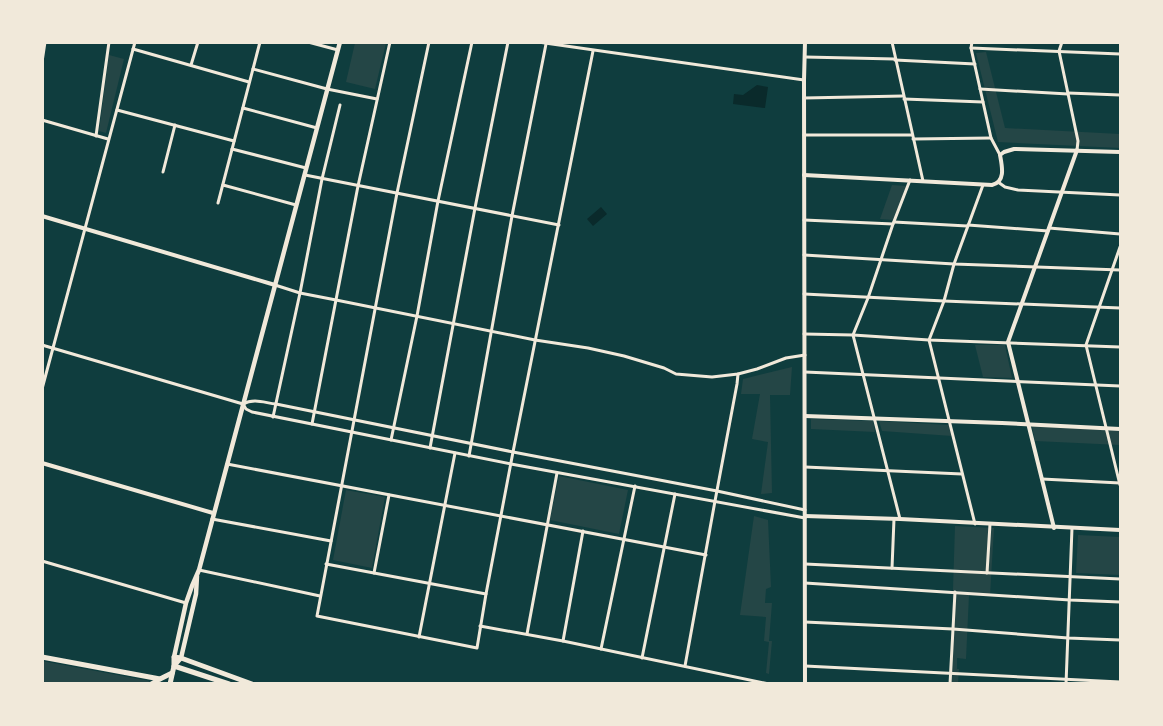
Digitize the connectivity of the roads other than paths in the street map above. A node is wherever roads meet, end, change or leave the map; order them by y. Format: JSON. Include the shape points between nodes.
{"nodes":[{"id":1,"x":45,"y":42,"type":"edge"},
{"id":2,"x":109,"y":42,"type":"edge"},
{"id":3,"x":135,"y":42,"type":"edge"},
{"id":4,"x":198,"y":42,"type":"edge"},
{"id":5,"x":260,"y":42,"type":"edge"},
{"id":6,"x":308,"y":42,"type":"edge"},
{"id":7,"x":340,"y":42,"type":"edge"},
{"id":8,"x":390,"y":42,"type":"edge"},
{"id":9,"x":429,"y":42,"type":"edge"},
{"id":10,"x":472,"y":42,"type":"edge"},
{"id":11,"x":508,"y":42,"type":"edge"},
{"id":12,"x":538,"y":42,"type":"edge"},
{"id":13,"x":805,"y":42,"type":"edge"},
{"id":14,"x":892,"y":42,"type":"edge"},
{"id":15,"x":972,"y":42,"type":"edge"},
{"id":16,"x":1062,"y":42,"type":"edge"},
{"id":17,"x":546,"y":44,"type":"edge"},
{"id":18,"x":971,"y":48,"type":"junction"},
{"id":19,"x":133,"y":49,"type":"junction"},
{"id":20,"x":338,"y":50,"type":"junction"},
{"id":21,"x":593,"y":51,"type":"junction"},
{"id":22,"x":1059,"y":52,"type":"junction"},
{"id":23,"x":1120,"y":54,"type":"edge"},
{"id":24,"x":805,"y":56,"type":"junction"},
{"id":25,"x":895,"y":59,"type":"junction"},
{"id":26,"x":42,"y":62,"type":"edge"},
{"id":27,"x":974,"y":64,"type":"junction"},
{"id":28,"x":191,"y":65,"type":"junction"},
{"id":29,"x":253,"y":69,"type":"junction"},
{"id":30,"x":804,"y":80,"type":"junction"},
{"id":31,"x":250,"y":82,"type":"junction"},
{"id":32,"x":327,"y":89,"type":"junction"},
{"id":33,"x":980,"y":89,"type":"junction"},
{"id":34,"x":1068,"y":93,"type":"junction"},
{"id":35,"x":1120,"y":95,"type":"edge"},
{"id":36,"x":804,"y":98,"type":"junction"},
{"id":37,"x":904,"y":98,"type":"junction"},
{"id":38,"x":377,"y":99,"type":"junction"},
{"id":39,"x":983,"y":102,"type":"junction"},
{"id":40,"x":340,"y":105,"type":"dead end"},
{"id":41,"x":243,"y":108,"type":"junction"},
{"id":42,"x":117,"y":110,"type":"junction"},
{"id":43,"x":42,"y":120,"type":"edge"},
{"id":44,"x":175,"y":125,"type":"junction"},
{"id":45,"x":317,"y":128,"type":"junction"},
{"id":46,"x":804,"y":135,"type":"junction"},
{"id":47,"x":96,"y":136,"type":"junction"},
{"id":48,"x":913,"y":137,"type":"junction"},
{"id":49,"x":990,"y":138,"type":"junction"},
{"id":50,"x":108,"y":140,"type":"junction"},
{"id":51,"x":234,"y":141,"type":"junction"},
{"id":52,"x":232,"y":149,"type":"junction"},
{"id":53,"x":1077,"y":150,"type":"junction"},
{"id":54,"x":1120,"y":152,"type":"edge"},
{"id":55,"x":1000,"y":155,"type":"junction"},
{"id":56,"x":306,"y":168,"type":"junction"},
{"id":57,"x":163,"y":172,"type":"dead end"},
{"id":58,"x":304,"y":175,"type":"junction"},
{"id":59,"x":804,"y":175,"type":"junction"},
{"id":60,"x":322,"y":179,"type":"junction"},
{"id":61,"x":910,"y":180,"type":"junction"},
{"id":62,"x":923,"y":181,"type":"junction"},
{"id":63,"x":997,"y":183,"type":"junction"},
{"id":64,"x":222,"y":185,"type":"junction"},
{"id":65,"x":984,"y":185,"type":"junction"},
{"id":66,"x":358,"y":186,"type":"junction"},
{"id":67,"x":1062,"y":192,"type":"junction"},
{"id":68,"x":397,"y":193,"type":"junction"},
{"id":69,"x":1120,"y":195,"type":"edge"},
{"id":70,"x":438,"y":201,"type":"junction"},
{"id":71,"x":218,"y":203,"type":"dead end"},
{"id":72,"x":296,"y":205,"type":"junction"},
{"id":73,"x":475,"y":208,"type":"junction"},
{"id":74,"x":42,"y":216,"type":"edge"},
{"id":75,"x":512,"y":216,"type":"junction"},
{"id":76,"x":804,"y":220,"type":"junction"},
{"id":77,"x":894,"y":223,"type":"junction"},
{"id":78,"x":559,"y":225,"type":"junction"},
{"id":79,"x":968,"y":225,"type":"junction"},
{"id":80,"x":85,"y":228,"type":"junction"},
{"id":81,"x":1048,"y":229,"type":"junction"},
{"id":82,"x":1120,"y":234,"type":"edge"},
{"id":83,"x":1120,"y":247,"type":"edge"},
{"id":84,"x":804,"y":255,"type":"junction"},
{"id":85,"x":881,"y":260,"type":"junction"},
{"id":86,"x":954,"y":264,"type":"junction"},
{"id":87,"x":1035,"y":267,"type":"junction"},
{"id":88,"x":1113,"y":270,"type":"junction"},
{"id":89,"x":1120,"y":270,"type":"edge"},
{"id":90,"x":275,"y":285,"type":"junction"},
{"id":91,"x":300,"y":292,"type":"junction"},
{"id":92,"x":804,"y":294,"type":"junction"},
{"id":93,"x":868,"y":298,"type":"junction"},
{"id":94,"x":336,"y":300,"type":"junction"},
{"id":95,"x":944,"y":302,"type":"junction"},
{"id":96,"x":1022,"y":305,"type":"junction"},
{"id":97,"x":1099,"y":307,"type":"junction"},
{"id":98,"x":376,"y":308,"type":"junction"},
{"id":99,"x":1120,"y":308,"type":"edge"},
{"id":100,"x":416,"y":316,"type":"junction"},
{"id":101,"x":454,"y":323,"type":"junction"},
{"id":102,"x":491,"y":331,"type":"junction"},
{"id":103,"x":804,"y":334,"type":"junction"},
{"id":104,"x":853,"y":335,"type":"junction"},
{"id":105,"x":535,"y":340,"type":"junction"},
{"id":106,"x":928,"y":340,"type":"junction"},
{"id":107,"x":1008,"y":342,"type":"junction"},
{"id":108,"x":42,"y":345,"type":"edge"},
{"id":109,"x":1086,"y":345,"type":"junction"},
{"id":110,"x":1120,"y":347,"type":"edge"},
{"id":111,"x":53,"y":348,"type":"junction"},
{"id":112,"x":805,"y":355,"type":"junction"},
{"id":113,"x":805,"y":372,"type":"junction"},
{"id":114,"x":738,"y":374,"type":"junction"},
{"id":115,"x":863,"y":374,"type":"junction"},
{"id":116,"x":938,"y":378,"type":"junction"},
{"id":117,"x":1018,"y":381,"type":"junction"},
{"id":118,"x":1095,"y":384,"type":"junction"},
{"id":119,"x":1120,"y":386,"type":"edge"},
{"id":120,"x":42,"y":389,"type":"edge"},
{"id":121,"x":243,"y":404,"type":"junction"},
{"id":122,"x":276,"y":404,"type":"junction"},
{"id":123,"x":315,"y":412,"type":"junction"},
{"id":124,"x":805,"y":416,"type":"junction"},
{"id":125,"x":273,"y":417,"type":"junction"},
{"id":126,"x":874,"y":419,"type":"junction"},
{"id":127,"x":354,"y":420,"type":"junction"},
{"id":128,"x":949,"y":421,"type":"junction"},
{"id":129,"x":312,"y":424,"type":"junction"},
{"id":130,"x":1029,"y":424,"type":"junction"},
{"id":131,"x":394,"y":428,"type":"junction"},
{"id":132,"x":1106,"y":428,"type":"junction"},
{"id":133,"x":1120,"y":429,"type":"edge"},
{"id":134,"x":351,"y":432,"type":"junction"},
{"id":135,"x":432,"y":435,"type":"junction"},
{"id":136,"x":391,"y":440,"type":"junction"},
{"id":137,"x":471,"y":443,"type":"junction"},
{"id":138,"x":430,"y":448,"type":"junction"},
{"id":139,"x":513,"y":452,"type":"junction"},
{"id":140,"x":455,"y":453,"type":"junction"},
{"id":141,"x":469,"y":456,"type":"junction"},
{"id":142,"x":42,"y":463,"type":"edge"},
{"id":143,"x":227,"y":464,"type":"junction"},
{"id":144,"x":511,"y":464,"type":"junction"},
{"id":145,"x":805,"y":467,"type":"junction"},
{"id":146,"x":888,"y":471,"type":"junction"},
{"id":147,"x":557,"y":472,"type":"junction"},
{"id":148,"x":962,"y":474,"type":"junction"},
{"id":149,"x":1042,"y":479,"type":"junction"},
{"id":150,"x":1120,"y":484,"type":"edge"},
{"id":151,"x":341,"y":485,"type":"junction"},
{"id":152,"x":635,"y":486,"type":"junction"},
{"id":153,"x":717,"y":491,"type":"junction"},
{"id":154,"x":389,"y":494,"type":"junction"},
{"id":155,"x":675,"y":494,"type":"junction"},
{"id":156,"x":714,"y":501,"type":"junction"},
{"id":157,"x":444,"y":505,"type":"junction"},
{"id":158,"x":805,"y":510,"type":"junction"},
{"id":159,"x":213,"y":513,"type":"junction"},
{"id":160,"x":501,"y":516,"type":"junction"},
{"id":161,"x":805,"y":517,"type":"junction"},
{"id":162,"x":212,"y":519,"type":"junction"},
{"id":163,"x":894,"y":519,"type":"junction"},
{"id":164,"x":900,"y":519,"type":"junction"},
{"id":165,"x":975,"y":524,"type":"junction"},
{"id":166,"x":990,"y":524,"type":"junction"},
{"id":167,"x":547,"y":525,"type":"junction"},
{"id":168,"x":1054,"y":528,"type":"junction"},
{"id":169,"x":1072,"y":528,"type":"junction"},
{"id":170,"x":1120,"y":530,"type":"edge"},
{"id":171,"x":584,"y":531,"type":"junction"},
{"id":172,"x":624,"y":539,"type":"junction"},
{"id":173,"x":331,"y":541,"type":"junction"},
{"id":174,"x":664,"y":547,"type":"junction"},
{"id":175,"x":706,"y":555,"type":"junction"},
{"id":176,"x":42,"y":561,"type":"edge"},
{"id":177,"x":326,"y":564,"type":"junction"},
{"id":178,"x":805,"y":564,"type":"junction"},
{"id":179,"x":892,"y":568,"type":"junction"},
{"id":180,"x":198,"y":572,"type":"junction"},
{"id":181,"x":374,"y":573,"type":"junction"},
{"id":182,"x":986,"y":573,"type":"junction"},
{"id":183,"x":1070,"y":577,"type":"junction"},
{"id":184,"x":1120,"y":579,"type":"edge"},
{"id":185,"x":805,"y":582,"type":"junction"},
{"id":186,"x":430,"y":583,"type":"junction"},
{"id":187,"x":955,"y":592,"type":"junction"},
{"id":188,"x":486,"y":594,"type":"junction"},
{"id":189,"x":320,"y":596,"type":"junction"},
{"id":190,"x":1070,"y":600,"type":"junction"},
{"id":191,"x":1120,"y":602,"type":"edge"},
{"id":192,"x":186,"y":604,"type":"junction"},
{"id":193,"x":805,"y":622,"type":"junction"},
{"id":194,"x":480,"y":626,"type":"junction"},
{"id":195,"x":953,"y":629,"type":"junction"},
{"id":196,"x":527,"y":634,"type":"junction"},
{"id":197,"x":419,"y":637,"type":"junction"},
{"id":198,"x":1068,"y":638,"type":"junction"},
{"id":199,"x":1120,"y":640,"type":"edge"},
{"id":200,"x":563,"y":642,"type":"junction"},
{"id":201,"x":601,"y":650,"type":"junction"},
{"id":202,"x":42,"y":657,"type":"edge"},
{"id":203,"x":174,"y":657,"type":"junction"},
{"id":204,"x":181,"y":658,"type":"junction"},
{"id":205,"x":642,"y":658,"type":"junction"},
{"id":206,"x":174,"y":666,"type":"junction"},
{"id":207,"x":685,"y":666,"type":"junction"},
{"id":208,"x":805,"y":666,"type":"junction"},
{"id":209,"x":172,"y":673,"type":"junction"},
{"id":210,"x":951,"y":673,"type":"junction"},
{"id":211,"x":160,"y":679,"type":"junction"},
{"id":212,"x":1066,"y":681,"type":"edge"},
{"id":213,"x":1120,"y":682,"type":"edge"},
{"id":214,"x":151,"y":684,"type":"edge"},
{"id":215,"x":170,"y":684,"type":"edge"},
{"id":216,"x":229,"y":684,"type":"edge"},
{"id":217,"x":252,"y":684,"type":"edge"},
{"id":218,"x":769,"y":684,"type":"edge"},
{"id":219,"x":805,"y":684,"type":"edge"},
{"id":220,"x":950,"y":684,"type":"edge"}],
"edges":[{"from":1,"to":26,"type":"street"},
{"from":2,"to":47,"type":"street"},
{"from":3,"to":19,"type":"street"},
{"from":4,"to":28,"type":"street"},
{"from":5,"to":29,"type":"street"},
{"from":6,"to":20,"type":"street"},
{"from":7,"to":20,"type":"main road"},
{"from":8,"to":38,"type":"street"},
{"from":9,"to":68,"type":"street"},
{"from":10,"to":70,"type":"street"},
{"from":11,"to":73,"type":"street"},
{"from":12,"to":17,"type":"street"},
{"from":13,"to":24,"type":"street"},
{"from":14,"to":25,"type":"street"},
{"from":15,"to":18,"type":"street"},
{"from":16,"to":22,"type":"street"},
{"from":17,"to":21,"type":"street"},
{"from":17,"to":75,"type":"street"},
{"from":18,"to":22,"type":"street"},
{"from":18,"to":27,"type":"street"},
{"from":19,"to":28,"type":"street"},
{"from":19,"to":42,"type":"street"},
{"from":20,"to":32,"type":"main road"},
{"from":21,"to":30,"type":"street"},
{"from":21,"to":78,"type":"street"},
{"from":22,"to":23,"type":"street"},
{"from":22,"to":34,"type":"street"},
{"from":24,"to":25,"type":"street"},
{"from":24,"to":30,"type":"street"},
{"from":25,"to":27,"type":"street"},
{"from":25,"to":37,"type":"street"},
{"from":27,"to":33,"type":"street"},
{"from":28,"to":31,"type":"street"},
{"from":29,"to":31,"type":"street"},
{"from":29,"to":32,"type":"street"},
{"from":30,"to":36,"type":"street"},
{"from":31,"to":41,"type":"street"},
{"from":32,"to":38,"type":"street"},
{"from":32,"to":45,"type":"main road"},
{"from":33,"to":34,"type":"street"},
{"from":33,"to":39,"type":"street"},
{"from":34,"to":35,"type":"street"},
{"from":34,"to":53,"type":"street"},
{"from":36,"to":37,"type":"street"},
{"from":36,"to":46,"type":"street"},
{"from":37,"to":39,"type":"street"},
{"from":37,"to":48,"type":"street"},
{"from":38,"to":66,"type":"street"},
{"from":39,"to":49,"type":"street"},
{"from":40,"to":60,"type":"street"},
{"from":41,"to":45,"type":"street"},
{"from":41,"to":51,"type":"street"},
{"from":42,"to":44,"type":"street"},
{"from":42,"to":50,"type":"street"},
{"from":43,"to":47,"type":"street"},
{"from":44,"to":51,"type":"street"},
{"from":44,"to":57,"type":"street"},
{"from":45,"to":56,"type":"main road"},
{"from":46,"to":48,"type":"street"},
{"from":46,"to":59,"type":"street"},
{"from":47,"to":50,"type":"street"},
{"from":48,"to":49,"type":"street"},
{"from":48,"to":62,"type":"street"},
{"from":49,"to":55,"type":"street"},
{"from":50,"to":80,"type":"street"},
{"from":51,"to":52,"type":"street"},
{"from":52,"to":56,"type":"street"},
{"from":52,"to":64,"type":"street"},
{"from":53,"to":54,"type":"street"},
{"from":53,"to":55,"type":"street","via":[[1019,148]]},
{"from":53,"to":67,"type":"street"},
{"from":55,"to":63,"type":"street","via":[[1002,173]]},
{"from":56,"to":58,"type":"main road"},
{"from":58,"to":60,"type":"street"},
{"from":58,"to":72,"type":"main road"},
{"from":59,"to":61,"type":"street"},
{"from":59,"to":76,"type":"street"},
{"from":60,"to":66,"type":"street"},
{"from":60,"to":91,"type":"street"},
{"from":61,"to":62,"type":"street"},
{"from":61,"to":77,"type":"street"},
{"from":62,"to":65,"type":"street"},
{"from":63,"to":65,"type":"street"},
{"from":63,"to":67,"type":"street","via":[[1018,190]]},
{"from":64,"to":71,"type":"street"},
{"from":64,"to":72,"type":"street"},
{"from":65,"to":79,"type":"street"},
{"from":66,"to":68,"type":"street"},
{"from":66,"to":94,"type":"street"},
{"from":67,"to":69,"type":"street"},
{"from":67,"to":81,"type":"street"},
{"from":68,"to":70,"type":"street"},
{"from":68,"to":98,"type":"street"},
{"from":70,"to":73,"type":"street"},
{"from":70,"to":100,"type":"street"},
{"from":72,"to":90,"type":"main road"},
{"from":73,"to":75,"type":"street"},
{"from":73,"to":101,"type":"street"},
{"from":74,"to":80,"type":"street"},
{"from":75,"to":78,"type":"street"},
{"from":75,"to":102,"type":"street"},
{"from":76,"to":77,"type":"street"},
{"from":76,"to":84,"type":"street"},
{"from":77,"to":79,"type":"street"},
{"from":77,"to":85,"type":"street"},
{"from":78,"to":105,"type":"street"},
{"from":79,"to":81,"type":"street"},
{"from":79,"to":86,"type":"street"},
{"from":80,"to":90,"type":"street"},
{"from":80,"to":111,"type":"street"},
{"from":81,"to":82,"type":"street"},
{"from":81,"to":87,"type":"street"},
{"from":83,"to":88,"type":"street"},
{"from":84,"to":85,"type":"street"},
{"from":84,"to":92,"type":"street"},
{"from":85,"to":86,"type":"street"},
{"from":85,"to":93,"type":"street"},
{"from":86,"to":87,"type":"street"},
{"from":86,"to":95,"type":"street"},
{"from":87,"to":88,"type":"street"},
{"from":87,"to":96,"type":"street"},
{"from":88,"to":89,"type":"street"},
{"from":88,"to":97,"type":"street"},
{"from":90,"to":91,"type":"street"},
{"from":90,"to":121,"type":"main road"},
{"from":91,"to":94,"type":"street"},
{"from":91,"to":122,"type":"street"},
{"from":92,"to":93,"type":"street"},
{"from":92,"to":103,"type":"street"},
{"from":93,"to":95,"type":"street"},
{"from":93,"to":104,"type":"street"},
{"from":94,"to":98,"type":"street"},
{"from":94,"to":123,"type":"street"},
{"from":95,"to":96,"type":"street"},
{"from":95,"to":106,"type":"street"},
{"from":96,"to":97,"type":"street"},
{"from":96,"to":107,"type":"street"},
{"from":97,"to":99,"type":"street"},
{"from":97,"to":109,"type":"street"},
{"from":98,"to":100,"type":"street"},
{"from":98,"to":127,"type":"street"},
{"from":100,"to":101,"type":"street"},
{"from":100,"to":131,"type":"street"},
{"from":101,"to":102,"type":"street"},
{"from":101,"to":135,"type":"street"},
{"from":102,"to":105,"type":"street"},
{"from":102,"to":137,"type":"street"},
{"from":103,"to":104,"type":"street"},
{"from":103,"to":112,"type":"street"},
{"from":104,"to":106,"type":"street"},
{"from":104,"to":115,"type":"street"},
{"from":105,"to":114,"type":"street","via":[[624,356],[676,374],[712,377]]},
{"from":105,"to":139,"type":"street"},
{"from":106,"to":107,"type":"street"},
{"from":106,"to":116,"type":"street"},
{"from":107,"to":109,"type":"street"},
{"from":107,"to":117,"type":"street"},
{"from":108,"to":111,"type":"street"},
{"from":109,"to":110,"type":"street"},
{"from":109,"to":118,"type":"street"},
{"from":111,"to":120,"type":"street"},
{"from":111,"to":121,"type":"street"},
{"from":112,"to":113,"type":"street"},
{"from":112,"to":114,"type":"street"},
{"from":113,"to":115,"type":"street"},
{"from":113,"to":124,"type":"street"},
{"from":114,"to":153,"type":"street"},
{"from":115,"to":116,"type":"street"},
{"from":115,"to":126,"type":"street"},
{"from":116,"to":117,"type":"street"},
{"from":116,"to":128,"type":"street"},
{"from":117,"to":118,"type":"street"},
{"from":117,"to":130,"type":"street"},
{"from":118,"to":119,"type":"street"},
{"from":118,"to":132,"type":"street"},
{"from":121,"to":122,"type":"street","via":[[254,401]]},
{"from":121,"to":125,"type":"street","via":[[252,412]]},
{"from":121,"to":143,"type":"main road"},
{"from":122,"to":123,"type":"street"},
{"from":122,"to":125,"type":"street"},
{"from":123,"to":127,"type":"street"},
{"from":123,"to":129,"type":"street"},
{"from":124,"to":126,"type":"street"},
{"from":124,"to":145,"type":"street"},
{"from":125,"to":129,"type":"street"},
{"from":126,"to":128,"type":"street"},
{"from":126,"to":146,"type":"street"},
{"from":127,"to":131,"type":"street"},
{"from":127,"to":134,"type":"street"},
{"from":128,"to":130,"type":"street"},
{"from":128,"to":148,"type":"street"},
{"from":129,"to":134,"type":"street"},
{"from":130,"to":132,"type":"street"},
{"from":130,"to":149,"type":"street"},
{"from":131,"to":135,"type":"street"},
{"from":131,"to":136,"type":"street"},
{"from":132,"to":133,"type":"street"},
{"from":132,"to":150,"type":"street"},
{"from":134,"to":136,"type":"street"},
{"from":134,"to":151,"type":"street"},
{"from":135,"to":137,"type":"street"},
{"from":135,"to":138,"type":"street"},
{"from":136,"to":138,"type":"street"},
{"from":137,"to":139,"type":"street"},
{"from":137,"to":141,"type":"street"},
{"from":138,"to":140,"type":"street"},
{"from":139,"to":144,"type":"street"},
{"from":139,"to":153,"type":"street"},
{"from":140,"to":141,"type":"street"},
{"from":140,"to":157,"type":"street"},
{"from":141,"to":144,"type":"street"},
{"from":142,"to":159,"type":"street"},
{"from":143,"to":151,"type":"street"},
{"from":143,"to":159,"type":"main road"},
{"from":144,"to":147,"type":"street"},
{"from":144,"to":160,"type":"street"},
{"from":145,"to":146,"type":"street"},
{"from":145,"to":158,"type":"street"},
{"from":146,"to":148,"type":"street"},
{"from":146,"to":164,"type":"street"},
{"from":147,"to":152,"type":"street"},
{"from":147,"to":167,"type":"street"},
{"from":148,"to":165,"type":"street"},
{"from":149,"to":150,"type":"street"},
{"from":149,"to":168,"type":"street"},
{"from":151,"to":154,"type":"street"},
{"from":151,"to":173,"type":"street"},
{"from":152,"to":155,"type":"street"},
{"from":152,"to":172,"type":"street"},
{"from":153,"to":156,"type":"street"},
{"from":153,"to":158,"type":"street"},
{"from":154,"to":157,"type":"street"},
{"from":154,"to":181,"type":"street"},
{"from":155,"to":156,"type":"street"},
{"from":155,"to":174,"type":"street"},
{"from":156,"to":161,"type":"street"},
{"from":156,"to":175,"type":"street"},
{"from":157,"to":160,"type":"street"},
{"from":157,"to":186,"type":"street"},
{"from":158,"to":161,"type":"street"},
{"from":159,"to":162,"type":"main road"},
{"from":160,"to":167,"type":"street"},
{"from":160,"to":188,"type":"street"},
{"from":161,"to":163,"type":"street"},
{"from":161,"to":178,"type":"street"},
{"from":162,"to":173,"type":"street"},
{"from":162,"to":180,"type":"main road"},
{"from":163,"to":164,"type":"street"},
{"from":163,"to":179,"type":"street"},
{"from":164,"to":165,"type":"street"},
{"from":165,"to":166,"type":"street"},
{"from":166,"to":168,"type":"street"},
{"from":166,"to":182,"type":"street"},
{"from":167,"to":171,"type":"street"},
{"from":167,"to":196,"type":"street"},
{"from":168,"to":169,"type":"street"},
{"from":169,"to":170,"type":"street"},
{"from":169,"to":183,"type":"street"},
{"from":171,"to":172,"type":"street"},
{"from":171,"to":200,"type":"street"},
{"from":172,"to":174,"type":"street"},
{"from":172,"to":201,"type":"street"},
{"from":173,"to":177,"type":"street"},
{"from":174,"to":175,"type":"street"},
{"from":174,"to":205,"type":"street"},
{"from":175,"to":207,"type":"street"},
{"from":176,"to":192,"type":"street"},
{"from":177,"to":181,"type":"street"},
{"from":177,"to":189,"type":"street"},
{"from":178,"to":179,"type":"street"},
{"from":178,"to":185,"type":"street"},
{"from":179,"to":182,"type":"street"},
{"from":180,"to":189,"type":"street"},
{"from":180,"to":192,"type":"main road"},
{"from":180,"to":204,"type":"main road"},
{"from":181,"to":186,"type":"street"},
{"from":182,"to":183,"type":"street"},
{"from":183,"to":184,"type":"street"},
{"from":183,"to":190,"type":"street"},
{"from":185,"to":187,"type":"street"},
{"from":185,"to":193,"type":"street"},
{"from":186,"to":188,"type":"street"},
{"from":186,"to":197,"type":"street"},
{"from":187,"to":190,"type":"street"},
{"from":187,"to":195,"type":"street"},
{"from":188,"to":194,"type":"street"},
{"from":189,"to":197,"type":"street","via":[[317,616]]},
{"from":190,"to":191,"type":"street"},
{"from":190,"to":198,"type":"street"},
{"from":192,"to":203,"type":"main road"},
{"from":193,"to":195,"type":"street"},
{"from":193,"to":208,"type":"street"},
{"from":194,"to":196,"type":"street"},
{"from":194,"to":197,"type":"street","via":[[477,648]]},
{"from":195,"to":198,"type":"street"},
{"from":195,"to":210,"type":"street"},
{"from":196,"to":200,"type":"street"},
{"from":198,"to":199,"type":"street"},
{"from":198,"to":212,"type":"street"},
{"from":200,"to":201,"type":"street"},
{"from":201,"to":205,"type":"street"},
{"from":202,"to":211,"type":"main road"},
{"from":203,"to":204,"type":"main road"},
{"from":203,"to":206,"type":"main road"},
{"from":204,"to":206,"type":"main road"},
{"from":204,"to":217,"type":"main road"},
{"from":205,"to":207,"type":"street"},
{"from":206,"to":209,"type":"main road"},
{"from":206,"to":216,"type":"main road"},
{"from":207,"to":218,"type":"street"},
{"from":208,"to":210,"type":"street"},
{"from":208,"to":219,"type":"street"},
{"from":209,"to":211,"type":"main road"},
{"from":209,"to":215,"type":"main road"},
{"from":210,"to":212,"type":"street"},
{"from":210,"to":220,"type":"street"},
{"from":211,"to":214,"type":"main road"},
{"from":212,"to":213,"type":"street"}]}
